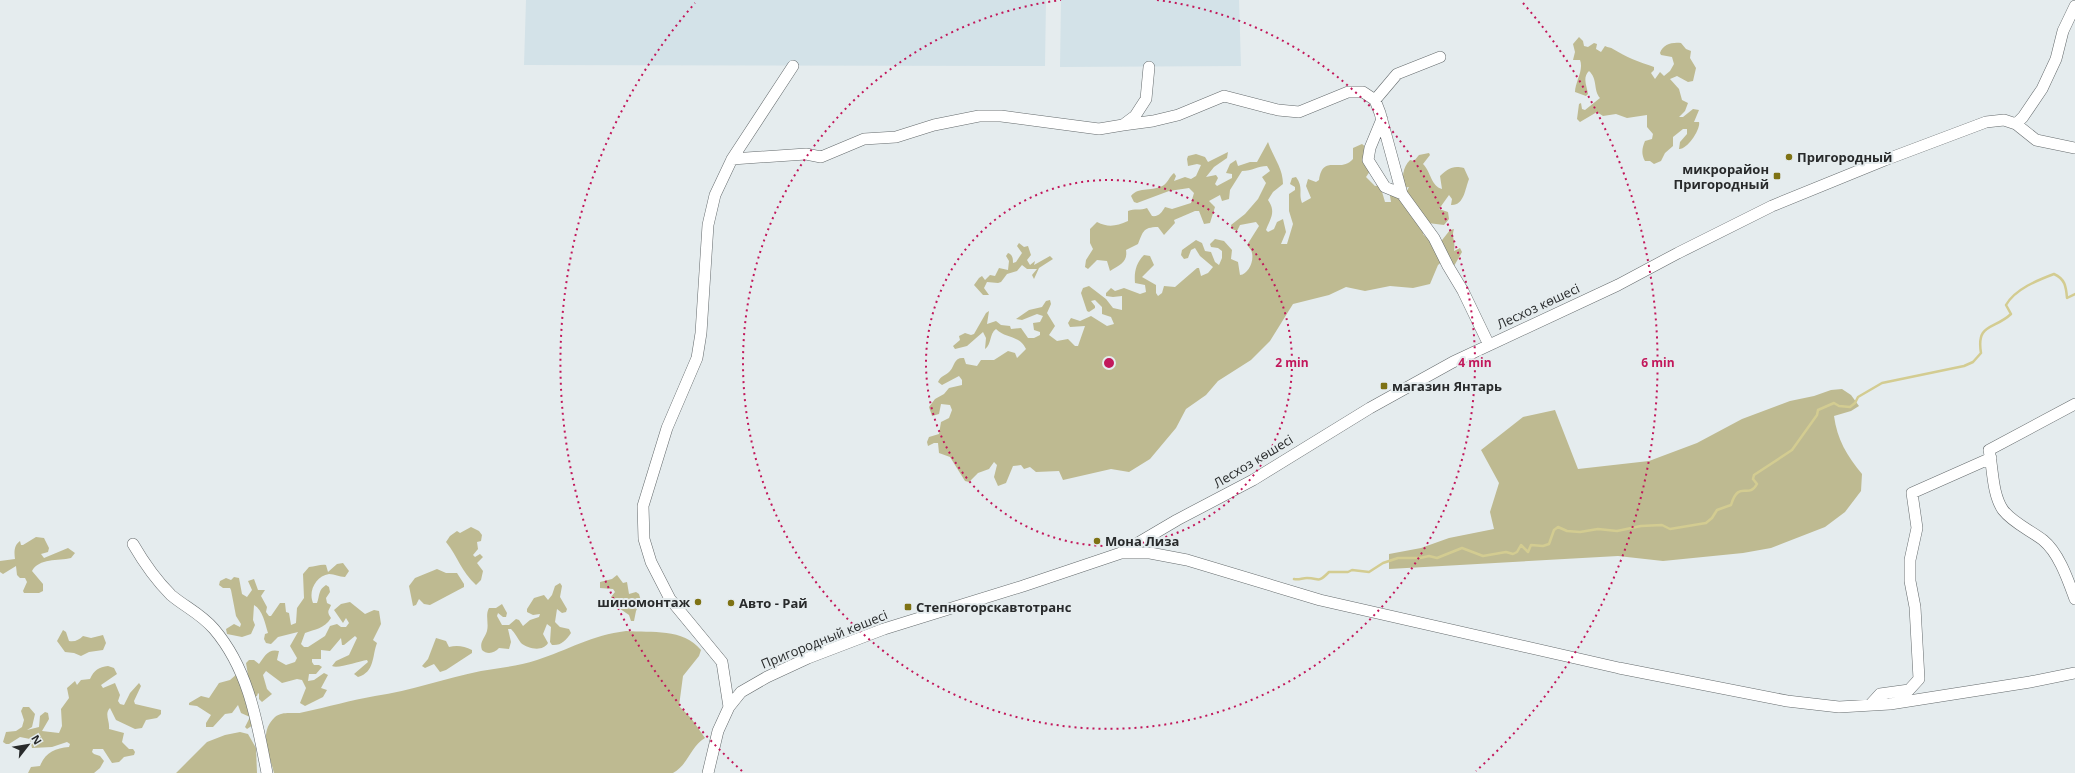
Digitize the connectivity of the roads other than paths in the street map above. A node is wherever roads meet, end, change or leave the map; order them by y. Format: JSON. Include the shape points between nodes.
{"nodes":[{"id":1,"x":2075,"y":6,"type":"edge"},
{"id":2,"x":1440,"y":57,"type":"dead end"},
{"id":3,"x":793,"y":66,"type":"dead end"},
{"id":4,"x":1149,"y":67,"type":"dead end"},
{"id":5,"x":1375,"y":100,"type":"junction"},
{"id":6,"x":1382,"y":119,"type":"junction"},
{"id":7,"x":2016,"y":124,"type":"junction"},
{"id":8,"x":1123,"y":125,"type":"junction"},
{"id":9,"x":2075,"y":148,"type":"edge"},
{"id":10,"x":732,"y":160,"type":"junction"},
{"id":11,"x":1402,"y":194,"type":"junction"},
{"id":12,"x":1489,"y":345,"type":"junction"},
{"id":13,"x":2075,"y":404,"type":"edge"},
{"id":14,"x":1991,"y":458,"type":"junction"},
{"id":15,"x":133,"y":544,"type":"dead end"},
{"id":16,"x":1121,"y":552,"type":"junction"},
{"id":17,"x":2075,"y":599,"type":"edge"},
{"id":18,"x":2075,"y":673,"type":"edge"},
{"id":19,"x":1870,"y":705,"type":"junction"},
{"id":20,"x":729,"y":707,"type":"junction"},
{"id":21,"x":267,"y":773,"type":"edge"},
{"id":22,"x":708,"y":773,"type":"edge"}],
"edges":[{"from":1,"to":7,"type":"street","via":[[2063,30],[2056,59],[2042,89]]},
{"from":2,"to":5,"type":"street","via":[[1397,74]]},
{"from":3,"to":10,"type":"street"},
{"from":4,"to":8,"type":"street","via":[[1146,99],[1135,116]]},
{"from":5,"to":6,"type":"street"},
{"from":5,"to":8,"type":"street","via":[[1363,92],[1348,92],[1299,112],[1278,110],[1224,96],[1178,115]]},
{"from":6,"to":11,"type":"street"},
{"from":6,"to":11,"type":"street","via":[[1368,160],[1385,187]]},
{"from":7,"to":9,"type":"street","via":[[2036,140]]},
{"from":7,"to":12,"type":"street","name":"Лесхоз көшесі","via":[[2004,120],[1986,122],[1772,206],[1618,285]]},
{"from":8,"to":10,"type":"street","via":[[1099,129],[1001,116],[979,116],[934,124],[896,137],[864,139],[821,157],[806,154]]},
{"from":10,"to":20,"type":"street","via":[[715,195],[708,225],[697,358],[667,428],[643,506],[642,519],[650,562],[659,581],[722,662]]},
{"from":11,"to":12,"type":"street","via":[[1434,238]]},
{"from":12,"to":16,"type":"street","name":"Лесхоз көшесі","via":[[1377,404],[1253,480]]},
{"from":13,"to":14,"type":"street","via":[[1989,450]]},
{"from":14,"to":17,"type":"street","via":[[1998,499],[2003,510],[2023,528],[2050,546]]},
{"from":14,"to":19,"type":"street","via":[[1912,493],[1917,528],[1910,560],[1910,581],[1915,606],[1919,679],[1909,690],[1880,694]]},
{"from":15,"to":21,"type":"street","via":[[148,570],[172,596],[197,611],[214,629],[240,667],[255,714]]},
{"from":16,"to":19,"type":"street","via":[[1150,553],[1187,560],[1320,600],[1735,692],[1839,707]]},
{"from":16,"to":20,"type":"street","name":"Пригородный көшесі","via":[[848,642],[751,686],[741,692]]},
{"from":18,"to":19,"type":"street","via":[[1940,697]]},
{"from":20,"to":22,"type":"street","name":"Пригородный көшесі","via":[[718,731]]}]}
